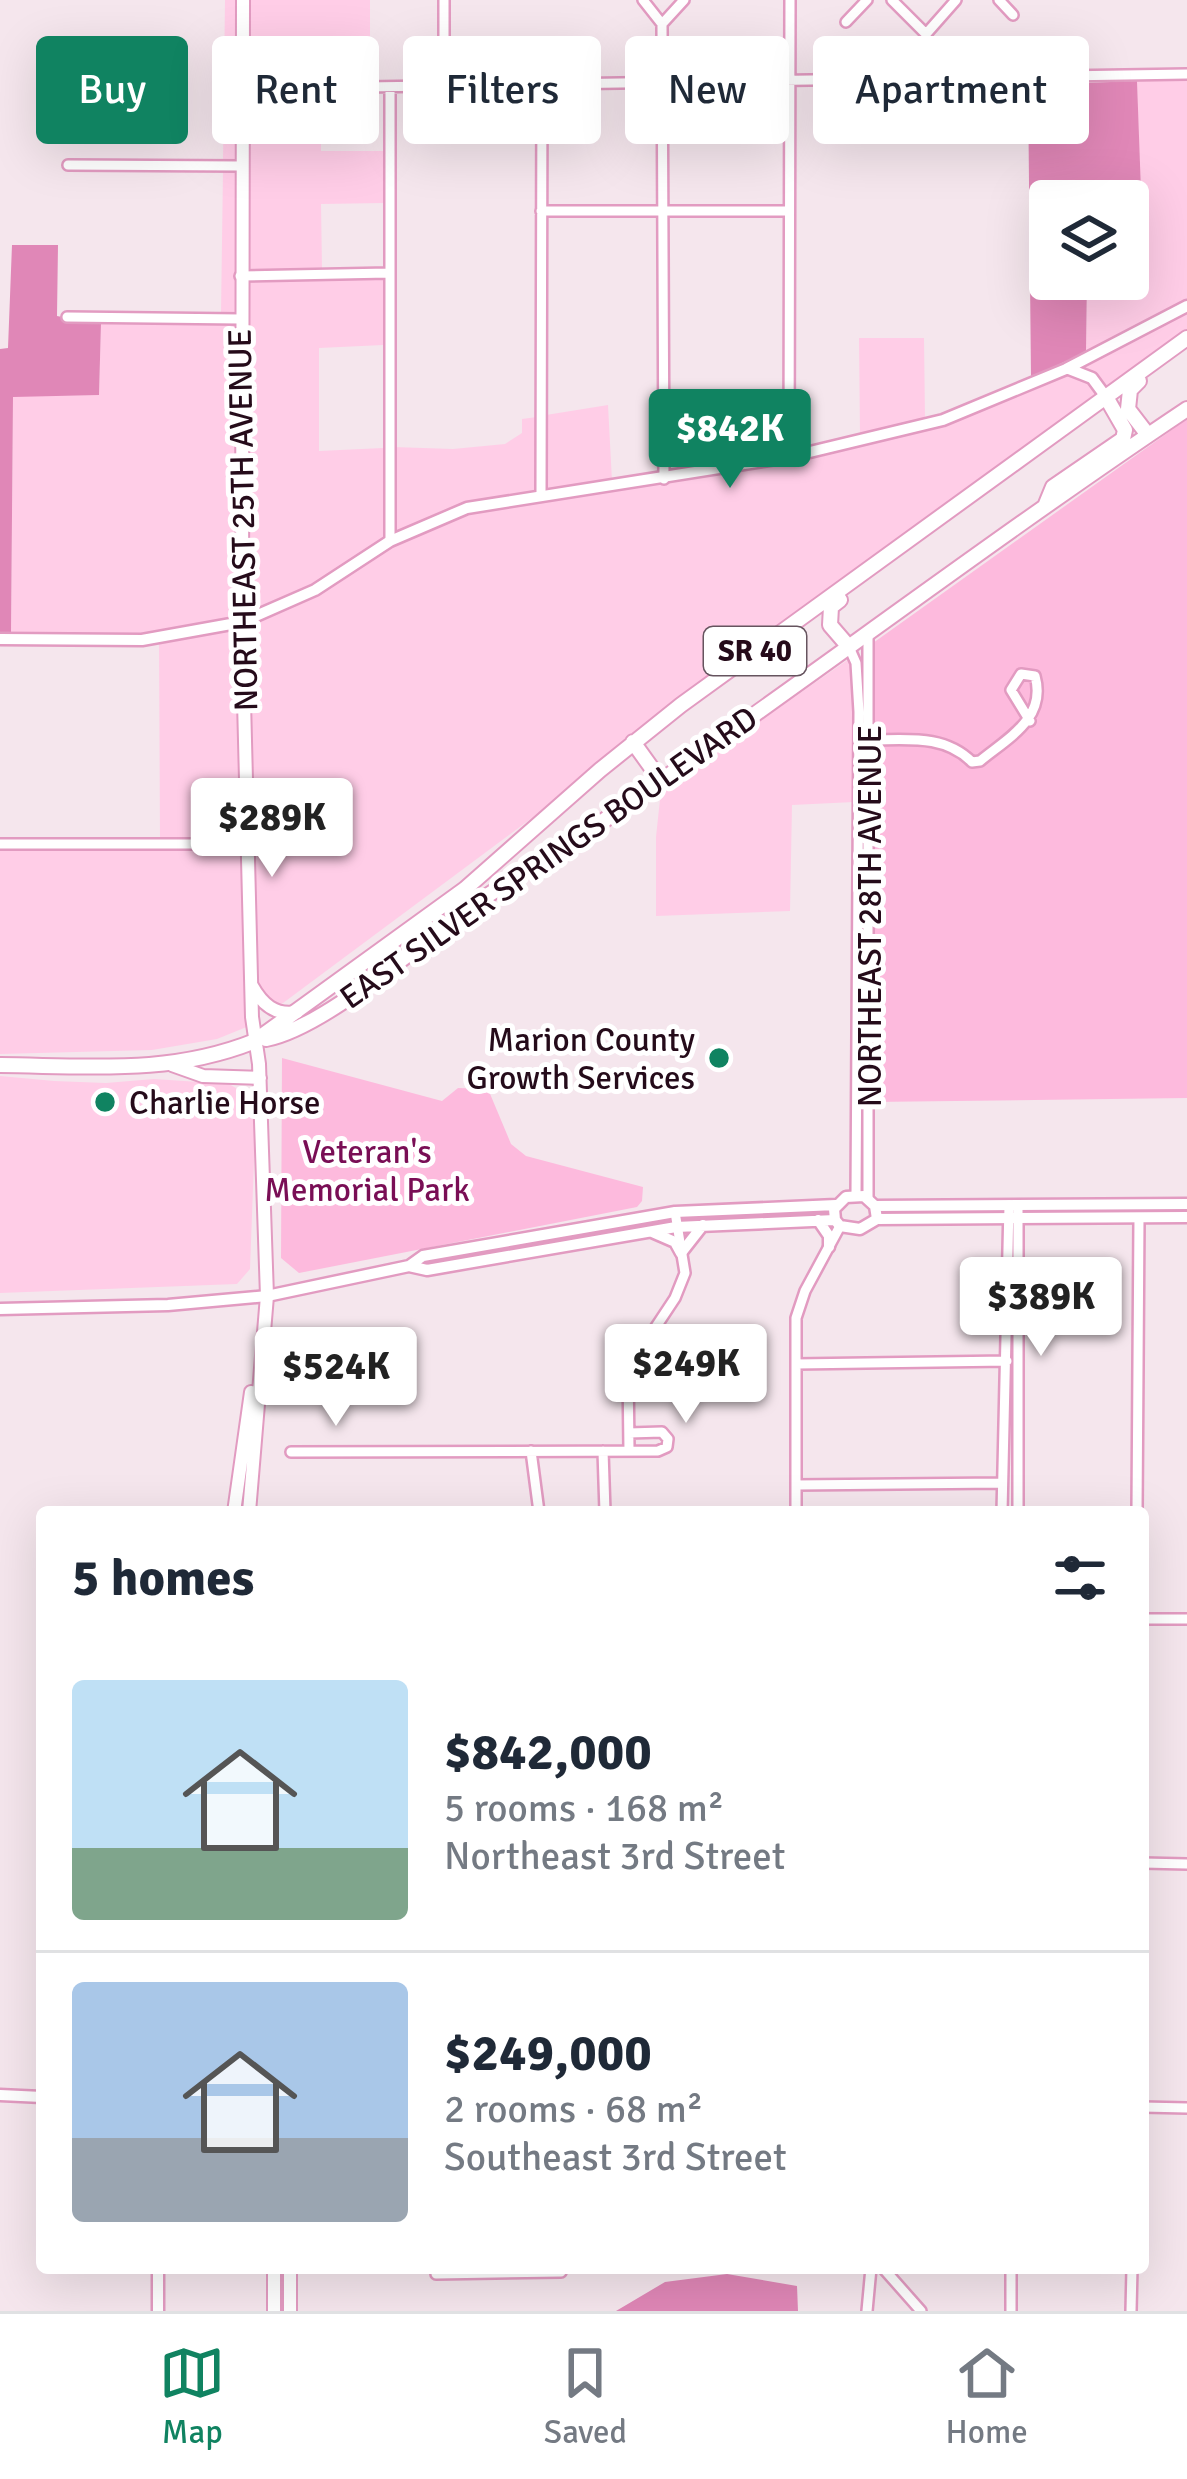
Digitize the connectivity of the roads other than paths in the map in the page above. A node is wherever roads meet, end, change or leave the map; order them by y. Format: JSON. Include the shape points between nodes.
{"nodes":[{"id":1,"x":243,"y":0,"type":"edge"},
{"id":2,"x":444,"y":0,"type":"edge"},
{"id":3,"x":644,"y":0,"type":"edge"},
{"id":4,"x":684,"y":0,"type":"edge"},
{"id":5,"x":790,"y":0,"type":"edge"},
{"id":6,"x":867,"y":0,"type":"edge"},
{"id":7,"x":892,"y":0,"type":"edge"},
{"id":8,"x":956,"y":0,"type":"edge"},
{"id":9,"x":999,"y":0,"type":"edge"},
{"id":10,"x":1013,"y":15,"type":"dead end"},
{"id":11,"x":846,"y":22,"type":"dead end"},
{"id":12,"x":662,"y":24,"type":"junction"},
{"id":13,"x":926,"y":34,"type":"joint"},
{"id":14,"x":243,"y":36,"type":"edge"},
{"id":15,"x":444,"y":36,"type":"edge"},
{"id":16,"x":662,"y":36,"type":"edge"},
{"id":17,"x":1187,"y":74,"type":"edge"},
{"id":18,"x":1089,"y":76,"type":"edge"},
{"id":19,"x":790,"y":80,"type":"junction"},
{"id":20,"x":813,"y":80,"type":"edge"},
{"id":21,"x":379,"y":87,"type":"edge"},
{"id":22,"x":389,"y":87,"type":"junction"},
{"id":23,"x":403,"y":87,"type":"edge"},
{"id":24,"x":241,"y":144,"type":"edge"},
{"id":25,"x":542,"y":144,"type":"edge"},
{"id":26,"x":663,"y":144,"type":"edge"},
{"id":27,"x":68,"y":165,"type":"dead end"},
{"id":28,"x":241,"y":166,"type":"junction"},
{"id":29,"x":664,"y":210,"type":"junction"},
{"id":30,"x":542,"y":211,"type":"junction"},
{"id":31,"x":790,"y":211,"type":"junction"},
{"id":32,"x":388,"y":273,"type":"junction"},
{"id":33,"x":240,"y":276,"type":"junction"},
{"id":34,"x":1187,"y":306,"type":"edge"},
{"id":35,"x":67,"y":317,"type":"dead end"},
{"id":36,"x":240,"y":319,"type":"junction"},
{"id":37,"x":1187,"y":338,"type":"edge"},
{"id":38,"x":1187,"y":347,"type":"edge"},
{"id":39,"x":1066,"y":369,"type":"junction"},
{"id":40,"x":1106,"y":397,"type":"junction"},
{"id":41,"x":1187,"y":409,"type":"edge"},
{"id":42,"x":1148,"y":436,"type":"junction"},
{"id":43,"x":789,"y":458,"type":"junction"},
{"id":44,"x":664,"y":479,"type":"junction"},
{"id":45,"x":542,"y":496,"type":"junction"},
{"id":46,"x":1046,"y":503,"type":"junction"},
{"id":47,"x":927,"y":528,"type":"junction"},
{"id":48,"x":390,"y":541,"type":"junction"},
{"id":49,"x":242,"y":622,"type":"junction"},
{"id":50,"x":868,"y":633,"type":"junction"},
{"id":51,"x":0,"y":638,"type":"edge"},
{"id":52,"x":849,"y":646,"type":"junction"},
{"id":53,"x":1030,"y":721,"type":"junction"},
{"id":54,"x":865,"y":740,"type":"junction"},
{"id":55,"x":633,"y":742,"type":"junction"},
{"id":56,"x":661,"y":781,"type":"junction"},
{"id":57,"x":0,"y":844,"type":"edge"},
{"id":58,"x":247,"y":844,"type":"junction"},
{"id":59,"x":251,"y":985,"type":"junction"},
{"id":60,"x":298,"y":1012,"type":"junction"},
{"id":61,"x":255,"y":1040,"type":"junction"},
{"id":62,"x":0,"y":1065,"type":"edge"},
{"id":63,"x":172,"y":1065,"type":"junction"},
{"id":64,"x":260,"y":1078,"type":"junction"},
{"id":65,"x":1187,"y":1204,"type":"edge"},
{"id":66,"x":836,"y":1205,"type":"junction"},
{"id":67,"x":869,"y":1205,"type":"junction"},
{"id":68,"x":675,"y":1212,"type":"junction"},
{"id":69,"x":1013,"y":1212,"type":"junction"},
{"id":70,"x":1187,"y":1217,"type":"edge"},
{"id":71,"x":1139,"y":1219,"type":"junction"},
{"id":72,"x":818,"y":1220,"type":"junction"},
{"id":73,"x":837,"y":1223,"type":"junction"},
{"id":74,"x":703,"y":1225,"type":"junction"},
{"id":75,"x":676,"y":1226,"type":"junction"},
{"id":76,"x":645,"y":1231,"type":"junction"},
{"id":77,"x":829,"y":1247,"type":"junction"},
{"id":78,"x":682,"y":1253,"type":"junction"},
{"id":79,"x":410,"y":1266,"type":"junction"},
{"id":80,"x":267,"y":1296,"type":"junction"},
{"id":81,"x":0,"y":1309,"type":"edge"},
{"id":82,"x":1006,"y":1361,"type":"junction"},
{"id":83,"x":1018,"y":1361,"type":"junction"},
{"id":84,"x":796,"y":1364,"type":"junction"},
{"id":85,"x":629,"y":1433,"type":"junction"},
{"id":86,"x":629,"y":1450,"type":"junction"},
{"id":87,"x":531,"y":1451,"type":"junction"},
{"id":88,"x":603,"y":1451,"type":"junction"},
{"id":89,"x":291,"y":1453,"type":"dead end"},
{"id":90,"x":1001,"y":1483,"type":"junction"},
{"id":91,"x":796,"y":1485,"type":"junction"},
{"id":92,"x":235,"y":1506,"type":"edge"},
{"id":93,"x":250,"y":1506,"type":"edge"},
{"id":94,"x":538,"y":1506,"type":"edge"},
{"id":95,"x":605,"y":1506,"type":"edge"},
{"id":96,"x":796,"y":1506,"type":"edge"},
{"id":97,"x":1002,"y":1506,"type":"edge"},
{"id":98,"x":1018,"y":1506,"type":"edge"},
{"id":99,"x":1137,"y":1506,"type":"edge"},
{"id":100,"x":1149,"y":1619,"type":"edge"},
{"id":101,"x":1187,"y":1619,"type":"edge"},
{"id":102,"x":1149,"y":1863,"type":"edge"},
{"id":103,"x":1187,"y":1864,"type":"edge"},
{"id":104,"x":0,"y":2095,"type":"edge"},
{"id":105,"x":36,"y":2098,"type":"edge"},
{"id":106,"x":1149,"y":2108,"type":"edge"},
{"id":107,"x":1187,"y":2108,"type":"edge"},
{"id":108,"x":158,"y":2274,"type":"edge"},
{"id":109,"x":274,"y":2274,"type":"edge"},
{"id":110,"x":290,"y":2274,"type":"edge"},
{"id":111,"x":870,"y":2274,"type":"edge"},
{"id":112,"x":888,"y":2274,"type":"edge"},
{"id":113,"x":1011,"y":2274,"type":"edge"},
{"id":114,"x":1132,"y":2274,"type":"edge"},
{"id":115,"x":158,"y":2311,"type":"edge"},
{"id":116,"x":274,"y":2311,"type":"edge"},
{"id":117,"x":290,"y":2311,"type":"edge"},
{"id":118,"x":867,"y":2311,"type":"edge"},
{"id":119,"x":921,"y":2311,"type":"edge"},
{"id":120,"x":1012,"y":2311,"type":"edge"},
{"id":121,"x":1131,"y":2311,"type":"edge"}],
"edges":[{"from":1,"to":14,"type":"main road","name":"NORTHEAST 25TH AVENUE"},
{"from":2,"to":15,"type":"street"},
{"from":3,"to":12,"type":"street"},
{"from":4,"to":12,"type":"street"},
{"from":5,"to":19,"type":"street"},
{"from":6,"to":11,"type":"street"},
{"from":7,"to":13,"type":"street"},
{"from":8,"to":13,"type":"street"},
{"from":9,"to":10,"type":"street"},
{"from":12,"to":16,"type":"street"},
{"from":17,"to":18,"type":"street"},
{"from":19,"to":20,"type":"street"},
{"from":19,"to":31,"type":"street"},
{"from":21,"to":22,"type":"street"},
{"from":22,"to":23,"type":"street"},
{"from":22,"to":32,"type":"street"},
{"from":24,"to":28,"type":"main road","name":"NORTHEAST 25TH AVENUE"},
{"from":25,"to":30,"type":"street"},
{"from":26,"to":29,"type":"street"},
{"from":27,"to":28,"type":"street"},
{"from":28,"to":33,"type":"main road","name":"NORTHEAST 25TH AVENUE"},
{"from":29,"to":30,"type":"street"},
{"from":29,"to":31,"type":"street"},
{"from":29,"to":44,"type":"street"},
{"from":30,"to":45,"type":"street"},
{"from":31,"to":43,"type":"street"},
{"from":32,"to":33,"type":"street"},
{"from":32,"to":48,"type":"street"},
{"from":33,"to":36,"type":"main road","name":"NORTHEAST 25TH AVENUE"},
{"from":34,"to":39,"type":"street"},
{"from":35,"to":36,"type":"street"},
{"from":36,"to":49,"type":"main road","name":"NORTHEAST 25TH AVENUE"},
{"from":37,"to":40,"type":"main road","name":"EAST SILVER SPRINGS BOULEVARD","number":"SR 40"},
{"from":38,"to":42,"type":"main road","via":[[1130,390],[1128,409]]},
{"from":39,"to":40,"type":"street","via":[[1092,378]]},
{"from":39,"to":43,"type":"street","via":[[943,420]]},
{"from":40,"to":46,"type":"main road","via":[[1123,439],[1053,487]]},
{"from":40,"to":47,"type":"main road","name":"EAST SILVER SPRINGS BOULEVARD","number":"SR 40"},
{"from":41,"to":42,"type":"main road","name":"EAST SILVER SPRINGS BOULEVARD","number":"SR 40"},
{"from":42,"to":46,"type":"main road","name":"EAST SILVER SPRINGS BOULEVARD","number":"SR 40"},
{"from":43,"to":44,"type":"street"},
{"from":44,"to":45,"type":"street"},
{"from":45,"to":48,"type":"street","via":[[467,508]]},
{"from":46,"to":50,"type":"main road","name":"EAST SILVER SPRINGS BOULEVARD","number":"SR 40"},
{"from":47,"to":52,"type":"main road","via":[[831,607],[830,625]]},
{"from":47,"to":55,"type":"main road","name":"EAST SILVER SPRINGS BOULEVARD","number":"SR 40"},
{"from":48,"to":49,"type":"street","via":[[314,590]]},
{"from":49,"to":51,"type":"street","via":[[142,640]]},
{"from":49,"to":58,"type":"main road","name":"NORTHEAST 25TH AVENUE"},
{"from":50,"to":52,"type":"main road","name":"EAST SILVER SPRINGS BOULEVARD","number":"SR 40"},
{"from":50,"to":54,"type":"street","name":"NORTHEAST 28TH AVENUE"},
{"from":52,"to":54,"type":"street","name":"NORTHEAST 28TH AVENUE"},
{"from":52,"to":56,"type":"main road","name":"EAST SILVER SPRINGS BOULEVARD","number":"SR 40"},
{"from":53,"to":53,"type":"street","via":[[1010,690],[1021,674],[1038,685]]},
{"from":53,"to":54,"type":"street","via":[[972,762],[955,746],[933,741]]},
{"from":54,"to":67,"type":"street","name":"NORTHEAST 28TH AVENUE"},
{"from":55,"to":56,"type":"main road"},
{"from":55,"to":60,"type":"main road","name":"EAST SILVER SPRINGS BOULEVARD","number":"SR 40","via":[[465,889]]},
{"from":56,"to":61,"type":"main road","name":"EAST SILVER SPRINGS BOULEVARD","number":"SR 40","via":[[290,1034]]},
{"from":57,"to":58,"type":"street"},
{"from":58,"to":59,"type":"main road","name":"NORTHEAST 25TH AVENUE"},
{"from":59,"to":60,"type":"main road","via":[[264,1005]]},
{"from":59,"to":61,"type":"main road","name":"NORTHEAST 25TH AVENUE"},
{"from":60,"to":61,"type":"main road","name":"EAST SILVER SPRINGS BOULEVARD","number":"SR 40"},
{"from":61,"to":63,"type":"main road","name":"EAST SILVER SPRINGS BOULEVARD","number":"SR 40"},
{"from":61,"to":64,"type":"main road","name":"NORTHEAST 25TH AVENUE"},
{"from":62,"to":63,"type":"main road","name":"EAST SILVER SPRINGS BOULEVARD","number":"SR 40"},
{"from":63,"to":64,"type":"main road","via":[[203,1076]]},
{"from":64,"to":80,"type":"main road","name":"NORTHEAST 25TH AVENUE"},
{"from":65,"to":69,"type":"street"},
{"from":66,"to":67,"type":"street","via":[[846,1197]]},
{"from":66,"to":68,"type":"street"},
{"from":66,"to":73,"type":"street"},
{"from":67,"to":69,"type":"street"},
{"from":67,"to":73,"type":"street","via":[[860,1229]]},
{"from":68,"to":75,"type":"street"},
{"from":68,"to":79,"type":"street","via":[[423,1256]]},
{"from":69,"to":71,"type":"street"},
{"from":69,"to":82,"type":"street"},
{"from":69,"to":83,"type":"street"},
{"from":70,"to":71,"type":"street"},
{"from":71,"to":99,"type":"street"},
{"from":72,"to":73,"type":"street"},
{"from":72,"to":74,"type":"street"},
{"from":72,"to":77,"type":"street"},
{"from":73,"to":77,"type":"street"},
{"from":74,"to":75,"type":"street"},
{"from":74,"to":78,"type":"street"},
{"from":75,"to":76,"type":"street"},
{"from":75,"to":78,"type":"street"},
{"from":76,"to":78,"type":"street"},
{"from":76,"to":79,"type":"street","via":[[427,1270]]},
{"from":77,"to":84,"type":"street","via":[[796,1318]]},
{"from":78,"to":85,"type":"street","via":[[685,1273],[675,1298],[628,1370]]},
{"from":79,"to":80,"type":"street"},
{"from":80,"to":81,"type":"street"},
{"from":80,"to":92,"type":"main road"},
{"from":80,"to":93,"type":"main road"},
{"from":82,"to":83,"type":"street"},
{"from":82,"to":84,"type":"street"},
{"from":82,"to":90,"type":"street"},
{"from":83,"to":98,"type":"street"},
{"from":84,"to":91,"type":"street"},
{"from":85,"to":86,"type":"street"},
{"from":85,"to":86,"type":"street","via":[[662,1432],[668,1439],[658,1451]]},
{"from":86,"to":88,"type":"street"},
{"from":87,"to":88,"type":"street"},
{"from":87,"to":89,"type":"street"},
{"from":87,"to":94,"type":"street"},
{"from":88,"to":95,"type":"street"},
{"from":90,"to":91,"type":"street"},
{"from":90,"to":97,"type":"street"},
{"from":91,"to":96,"type":"street"},
{"from":100,"to":101,"type":"street"},
{"from":102,"to":103,"type":"street"},
{"from":104,"to":105,"type":"street"},
{"from":106,"to":107,"type":"street"},
{"from":108,"to":115,"type":"street"},
{"from":109,"to":116,"type":"main road"},
{"from":110,"to":117,"type":"main road"},
{"from":111,"to":118,"type":"street"},
{"from":112,"to":119,"type":"street"},
{"from":113,"to":120,"type":"street"},
{"from":114,"to":121,"type":"street"}]}
